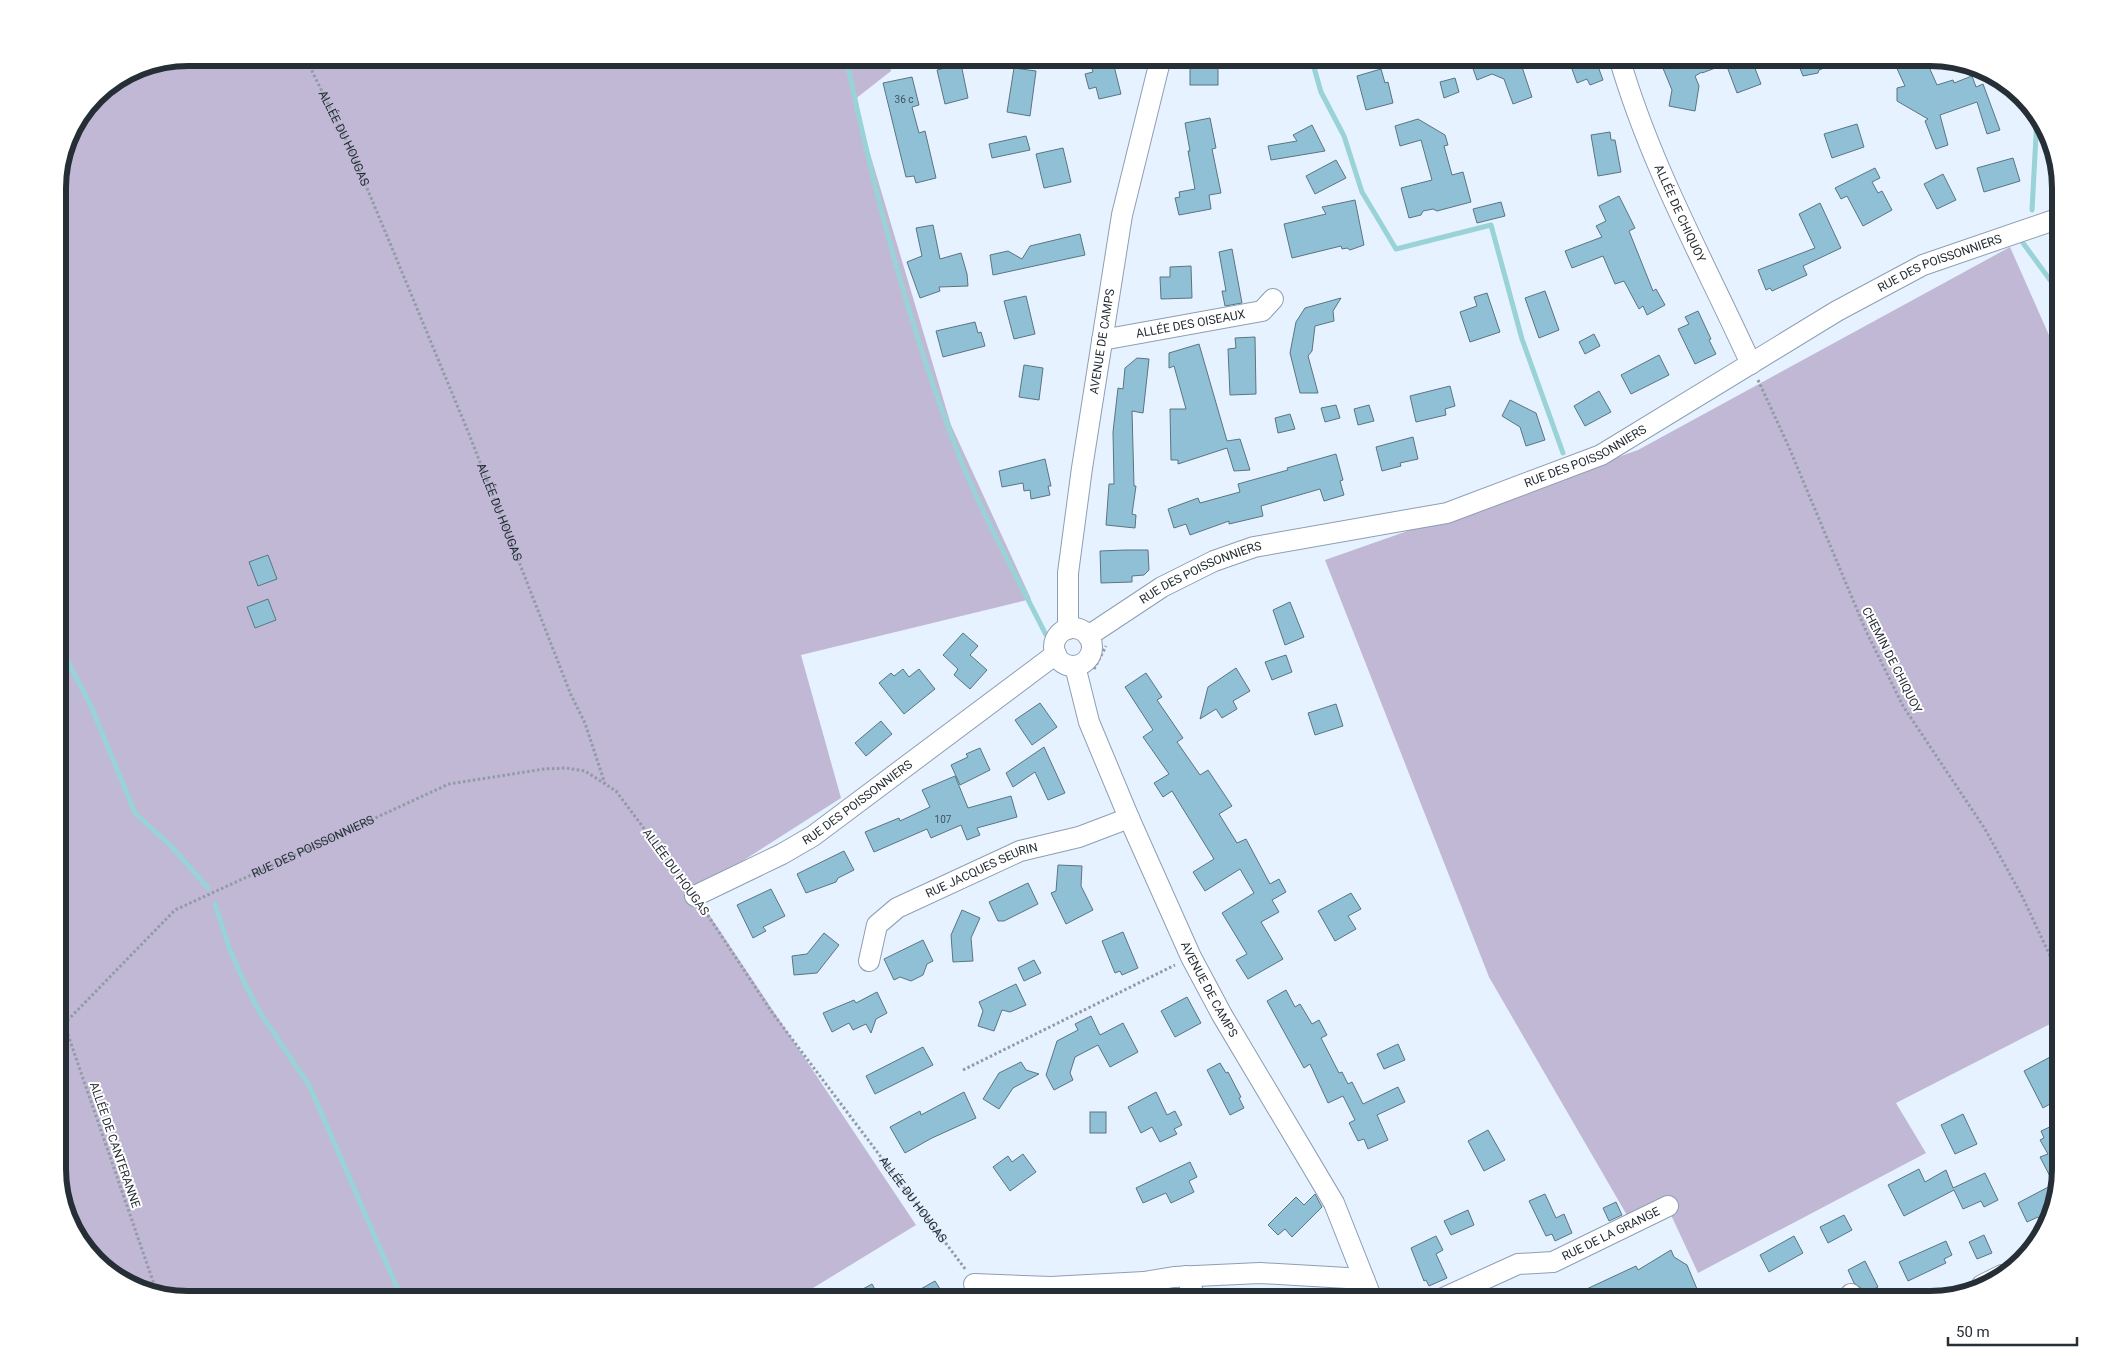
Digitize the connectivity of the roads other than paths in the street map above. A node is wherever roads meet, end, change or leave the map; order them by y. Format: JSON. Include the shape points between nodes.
{"nodes":[{"id":1,"x":1159,"y":66,"type":"edge"},
{"id":2,"x":1621,"y":66,"type":"edge"},
{"id":3,"x":2052,"y":221,"type":"edge"},
{"id":4,"x":1272,"y":299,"type":"dead end"},
{"id":5,"x":1102,"y":340,"type":"junction"},
{"id":6,"x":1751,"y":364,"type":"junction"},
{"id":7,"x":1068,"y":629,"type":"junction"},
{"id":8,"x":1088,"y":636,"type":"junction"},
{"id":9,"x":1056,"y":654,"type":"junction"},
{"id":10,"x":1084,"y":669,"type":"junction"},
{"id":11,"x":1129,"y":818,"type":"junction"},
{"id":12,"x":695,"y":896,"type":"road end"},
{"id":13,"x":869,"y":961,"type":"dead end"},
{"id":14,"x":1668,"y":1206,"type":"dead end"},
{"id":15,"x":1186,"y":1276,"type":"junction"},
{"id":16,"x":1364,"y":1279,"type":"junction"},
{"id":17,"x":992,"y":1291,"type":"edge"},
{"id":18,"x":1192,"y":1291,"type":"edge"},
{"id":19,"x":1369,"y":1291,"type":"edge"},
{"id":20,"x":1460,"y":1291,"type":"edge"}],
"edges":[{"from":1,"to":5,"type":"street","name":"AVENUE DE CAMPS","via":[[1122,215]]},
{"from":2,"to":6,"type":"street","name":"ALLÉE DE CHIQUOY","via":[[1658,167]]},
{"from":3,"to":6,"type":"street","name":"RUE DES POISSONNIERS","via":[[1923,264],[1837,311]]},
{"from":4,"to":5,"type":"street","name":"ALLÉE DES OISEAUX","via":[[1262,311]]},
{"from":5,"to":7,"type":"street","name":"AVENUE DE CAMPS","via":[[1068,573]]},
{"from":6,"to":8,"type":"street","name":"RUE DES POISSONNIERS","via":[[1601,455],[1446,513],[1254,547],[1214,561],[1162,587]]},
{"from":7,"to":8,"type":"street","via":[[1081,630]]},
{"from":7,"to":9,"type":"street","via":[[1055,642]]},
{"from":8,"to":10,"type":"street","via":[[1092,645]]},
{"from":9,"to":10,"type":"street","via":[[1063,663]]},
{"from":9,"to":12,"type":"street","name":"RUE DES POISSONNIERS","via":[[812,836]]},
{"from":10,"to":11,"type":"street","name":"AVENUE DE CAMPS","via":[[1089,722]]},
{"from":11,"to":13,"type":"street","name":"RUE JACQUES SEURIN","via":[[1079,837],[1020,851],[897,908],[877,925]]},
{"from":11,"to":16,"type":"street","name":"AVENUE DE CAMPS","via":[[1191,957],[1334,1203]]},
{"from":14,"to":20,"type":"street","name":"RUE DE LA GRANGE","via":[[1553,1262],[1518,1264]]},
{"from":15,"to":16,"type":"street","via":[[1260,1273]]},
{"from":15,"to":17,"type":"street","via":[[1144,1282]]},
{"from":15,"to":18,"type":"street"},
{"from":16,"to":19,"type":"street","name":"AVENUE DE CAMPS"}]}
